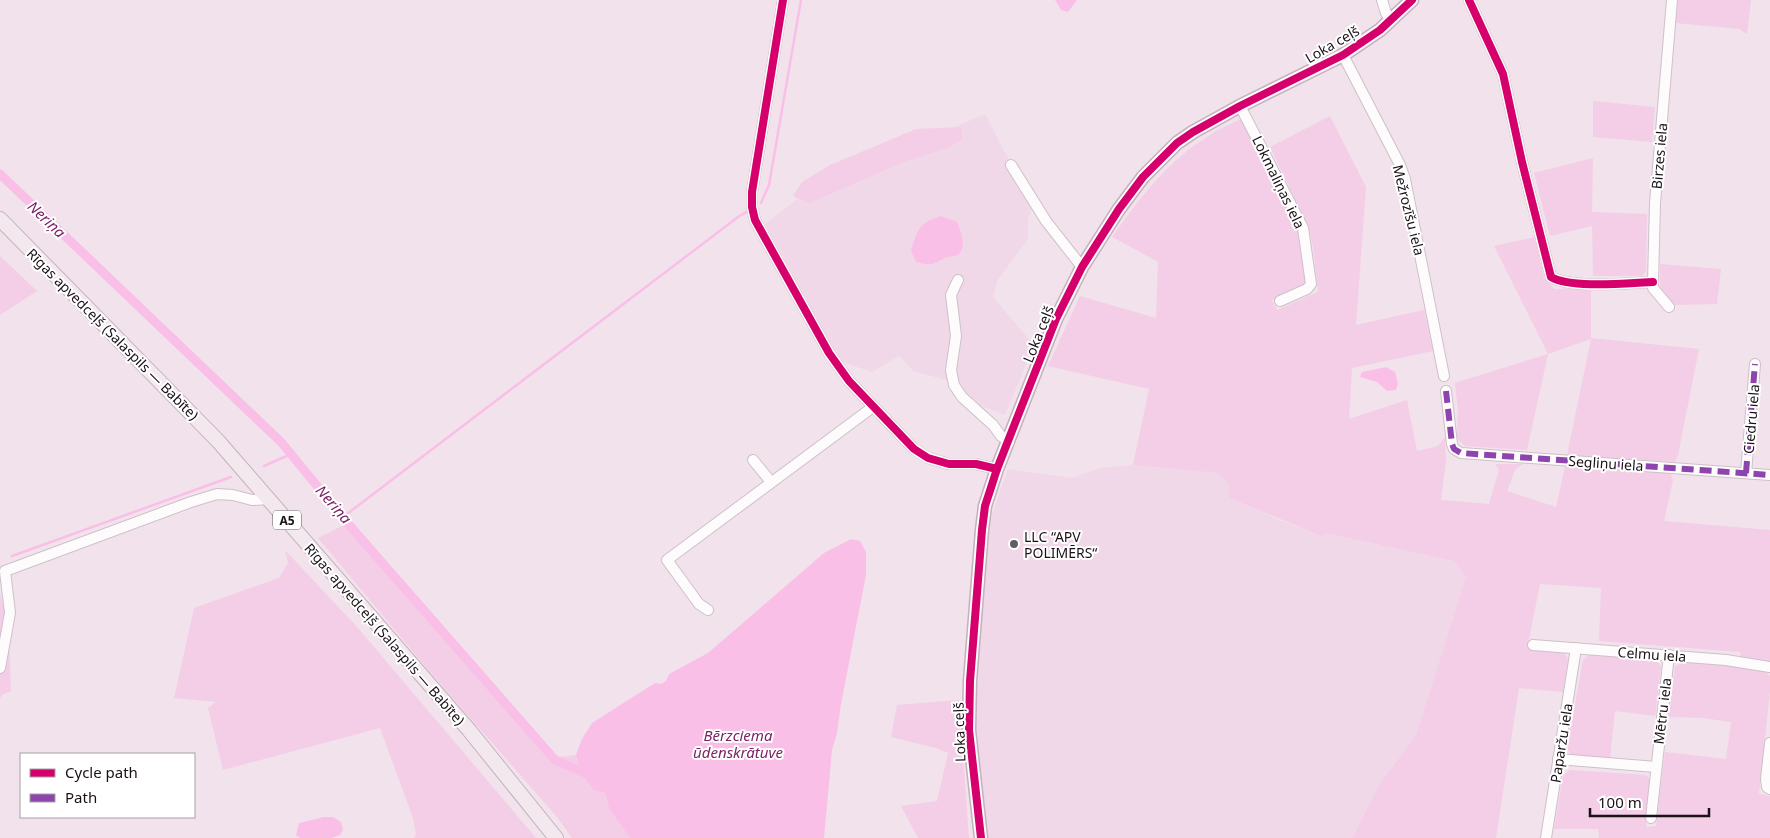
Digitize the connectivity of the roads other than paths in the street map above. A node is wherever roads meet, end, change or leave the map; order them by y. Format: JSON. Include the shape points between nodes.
{"nodes":[{"id":1,"x":783,"y":0,"type":"edge"},
{"id":2,"x":1382,"y":0,"type":"edge"},
{"id":3,"x":1412,"y":0,"type":"edge"},
{"id":4,"x":1469,"y":0,"type":"edge"},
{"id":5,"x":1672,"y":0,"type":"edge"},
{"id":6,"x":1391,"y":21,"type":"junction"},
{"id":7,"x":1343,"y":55,"type":"junction"},
{"id":8,"x":1240,"y":106,"type":"junction"},
{"id":9,"x":1011,"y":165,"type":"dead end"},
{"id":10,"x":0,"y":219,"type":"edge"},
{"id":11,"x":1082,"y":267,"type":"junction"},
{"id":12,"x":958,"y":280,"type":"dead end"},
{"id":13,"x":1653,"y":282,"type":"junction"},
{"id":14,"x":1280,"y":301,"type":"dead end"},
{"id":15,"x":1669,"y":307,"type":"dead end"},
{"id":16,"x":1755,"y":364,"type":"dead end"},
{"id":17,"x":1444,"y":376,"type":"dead end"},
{"id":18,"x":1446,"y":391,"type":"dead end"},
{"id":19,"x":873,"y":406,"type":"junction"},
{"id":20,"x":1009,"y":442,"type":"junction"},
{"id":21,"x":753,"y":460,"type":"dead end"},
{"id":22,"x":997,"y":469,"type":"junction"},
{"id":23,"x":1746,"y":474,"type":"junction"},
{"id":24,"x":1770,"y":476,"type":"edge"},
{"id":25,"x":771,"y":482,"type":"junction"},
{"id":26,"x":269,"y":499,"type":"junction"},
{"id":27,"x":708,"y":610,"type":"dead end"},
{"id":28,"x":1533,"y":645,"type":"dead end"},
{"id":29,"x":1576,"y":648,"type":"junction"},
{"id":30,"x":1669,"y":655,"type":"junction"},
{"id":31,"x":1770,"y":667,"type":"edge"},
{"id":32,"x":0,"y":668,"type":"edge"},
{"id":33,"x":1770,"y":743,"type":"edge"},
{"id":34,"x":1558,"y":759,"type":"junction"},
{"id":35,"x":1656,"y":767,"type":"junction"},
{"id":36,"x":1770,"y":789,"type":"edge"},
{"id":37,"x":1651,"y":818,"type":"dead end"},
{"id":38,"x":556,"y":838,"type":"edge"},
{"id":39,"x":981,"y":838,"type":"edge"},
{"id":40,"x":1546,"y":838,"type":"edge"}],
"edges":[{"from":1,"to":19,"type":"street","via":[[752,207],[761,232],[828,353]]},
{"from":2,"to":6,"type":"street"},
{"from":3,"to":6,"type":"main road","name":"Loka ceļš"},
{"from":4,"to":13,"type":"street","via":[[1503,74],[1551,277],[1572,283]]},
{"from":5,"to":13,"type":"street","name":"Birzes iela","via":[[1655,203]]},
{"from":6,"to":7,"type":"main road","name":"Loka ceļš"},
{"from":7,"to":8,"type":"main road","name":"Loka ceļš"},
{"from":7,"to":17,"type":"street","name":"Mežrozīšu iela","via":[[1400,165]]},
{"from":8,"to":11,"type":"main road","name":"Loka ceļš","via":[[1177,143],[1149,171],[1119,209]]},
{"from":8,"to":14,"type":"street","name":"Lokmaliņas iela","via":[[1303,228],[1311,284],[1307,290]]},
{"from":9,"to":11,"type":"street","via":[[1046,221]]},
{"from":10,"to":26,"type":"highway","name":"Rīgas apvedceļš (Salaspils — Babīte)","number":"A5","via":[[218,440]]},
{"from":11,"to":20,"type":"main road","name":"Loka ceļš","via":[[1056,319]]},
{"from":12,"to":20,"type":"street","via":[[951,295],[956,336],[951,370],[954,385],[962,397]]},
{"from":13,"to":15,"type":"street","via":[[1653,288]]},
{"from":16,"to":23,"type":"street","name":"Ciedru iela"},
{"from":18,"to":23,"type":"street","name":"Segliņu iela","via":[[1450,439],[1454,449],[1461,453]]},
{"from":19,"to":22,"type":"street","via":[[914,449],[928,458],[949,464],[976,464]]},
{"from":19,"to":25,"type":"street"},
{"from":20,"to":22,"type":"main road","name":"Loka ceļš"},
{"from":21,"to":25,"type":"street"},
{"from":22,"to":39,"type":"main road","name":"Loka ceļš","via":[[985,506],[970,681],[969,730]]},
{"from":23,"to":24,"type":"street","name":"Segliņu iela"},
{"from":25,"to":27,"type":"street","via":[[665,557],[699,604]]},
{"from":26,"to":32,"type":"street","via":[[252,500],[217,494],[5,571],[10,613]]},
{"from":26,"to":38,"type":"highway","name":"Rīgas apvedceļš (Salaspils — Babīte)","number":"A5","via":[[468,730]]},
{"from":28,"to":29,"type":"street","name":"Celmu iela"},
{"from":29,"to":30,"type":"street","name":"Celmu iela"},
{"from":29,"to":34,"type":"street","name":"Paparžu iela"},
{"from":30,"to":31,"type":"street","name":"Celmu iela"},
{"from":30,"to":35,"type":"street","name":"Mētru iela"},
{"from":33,"to":36,"type":"street","via":[[1766,779]]},
{"from":34,"to":35,"type":"street"},
{"from":34,"to":40,"type":"street","name":"Paparžu iela"},
{"from":35,"to":37,"type":"street","name":"Mētru iela"}]}
